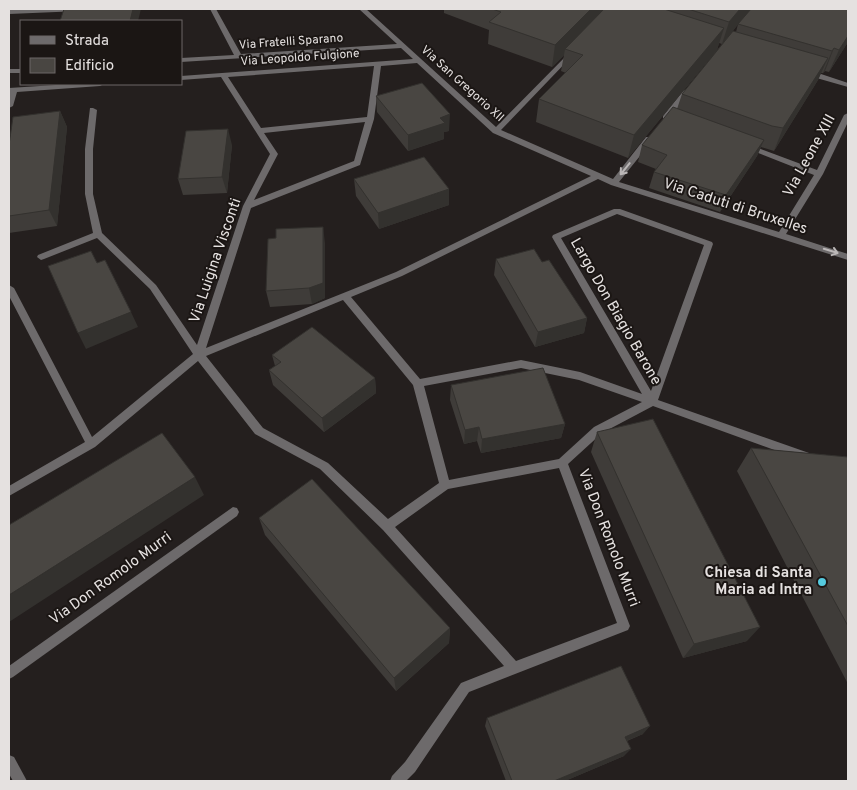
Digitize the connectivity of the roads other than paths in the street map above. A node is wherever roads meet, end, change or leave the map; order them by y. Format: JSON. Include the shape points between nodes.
{"nodes":[{"id":1,"x":80,"y":9,"type":"edge"},
{"id":2,"x":213,"y":9,"type":"edge"},
{"id":3,"x":362,"y":9,"type":"edge"},
{"id":4,"x":9,"y":12,"type":"edge"},
{"id":5,"x":403,"y":46,"type":"junction"},
{"id":6,"x":578,"y":46,"type":"edge"},
{"id":7,"x":239,"y":57,"type":"junction"},
{"id":8,"x":182,"y":60,"type":"edge"},
{"id":9,"x":420,"y":61,"type":"junction"},
{"id":10,"x":378,"y":64,"type":"junction"},
{"id":11,"x":804,"y":72,"type":"edge"},
{"id":12,"x":223,"y":75,"type":"junction"},
{"id":13,"x":182,"y":78,"type":"edge"},
{"id":14,"x":695,"y":83,"type":"edge"},
{"id":15,"x":85,"y":85,"type":"edge"},
{"id":16,"x":848,"y":85,"type":"edge"},
{"id":17,"x":11,"y":90,"type":"edge"},
{"id":18,"x":9,"y":106,"type":"edge"},
{"id":19,"x":92,"y":110,"type":"dead end"},
{"id":20,"x":848,"y":116,"type":"edge"},
{"id":21,"x":666,"y":118,"type":"junction"},
{"id":22,"x":370,"y":119,"type":"junction"},
{"id":23,"x":675,"y":121,"type":"edge"},
{"id":24,"x":660,"y":125,"type":"edge"},
{"id":25,"x":259,"y":131,"type":"junction"},
{"id":26,"x":496,"y":131,"type":"junction"},
{"id":27,"x":654,"y":132,"type":"edge"},
{"id":28,"x":738,"y":144,"type":"edge"},
{"id":29,"x":819,"y":174,"type":"junction"},
{"id":30,"x":597,"y":176,"type":"junction"},
{"id":31,"x":614,"y":183,"type":"junction"},
{"id":32,"x":247,"y":206,"type":"junction"},
{"id":33,"x":98,"y":234,"type":"junction"},
{"id":34,"x":781,"y":236,"type":"junction"},
{"id":35,"x":41,"y":256,"type":"dead end"},
{"id":36,"x":848,"y":256,"type":"edge"},
{"id":37,"x":9,"y":288,"type":"edge"},
{"id":38,"x":344,"y":295,"type":"junction"},
{"id":39,"x":199,"y":355,"type":"junction"},
{"id":40,"x":418,"y":383,"type":"junction"},
{"id":41,"x":652,"y":402,"type":"junction"},
{"id":42,"x":91,"y":444,"type":"junction"},
{"id":43,"x":814,"y":460,"type":"edge"},
{"id":44,"x":562,"y":463,"type":"junction"},
{"id":45,"x":446,"y":485,"type":"junction"},
{"id":46,"x":9,"y":491,"type":"edge"},
{"id":47,"x":233,"y":512,"type":"dead end"},
{"id":48,"x":387,"y":526,"type":"junction"},
{"id":49,"x":514,"y":668,"type":"junction"},
{"id":50,"x":9,"y":673,"type":"edge"},
{"id":51,"x":9,"y":762,"type":"edge"},
{"id":52,"x":20,"y":781,"type":"edge"},
{"id":53,"x":397,"y":781,"type":"edge"}],
"edges":[{"from":1,"to":4,"type":"street"},
{"from":2,"to":7,"type":"street"},
{"from":3,"to":5,"type":"street","name":"Via San Gregorio XII"},
{"from":5,"to":7,"type":"street","name":"Via Fratelli Sparano"},
{"from":5,"to":9,"type":"street","name":"Via San Gregorio XII"},
{"from":6,"to":26,"type":"street"},
{"from":7,"to":8,"type":"street","name":"Via Fratelli Sparano"},
{"from":9,"to":10,"type":"street","name":"Via Leopoldo Fulgione"},
{"from":9,"to":26,"type":"street","name":"Via San Gregorio XII"},
{"from":10,"to":12,"type":"street","name":"Via Leopoldo Fulgione"},
{"from":10,"to":22,"type":"street"},
{"from":11,"to":16,"type":"street"},
{"from":12,"to":13,"type":"street","name":"Via Leopoldo Fulgione"},
{"from":12,"to":25,"type":"street","name":"Via Luigina Visconti"},
{"from":14,"to":21,"type":"street"},
{"from":15,"to":17,"type":"street"},
{"from":17,"to":18,"type":"street"},
{"from":19,"to":33,"type":"street","via":[[88,149],[89,194]]},
{"from":20,"to":29,"type":"street","name":"Via Leone XIII"},
{"from":21,"to":23,"type":"street"},
{"from":21,"to":24,"type":"street"},
{"from":22,"to":25,"type":"street"},
{"from":22,"to":32,"type":"street","via":[[356,163]]},
{"from":25,"to":32,"type":"street","name":"Via Luigina Visconti","via":[[274,154]]},
{"from":26,"to":30,"type":"street","name":"Via San Gregorio XII"},
{"from":27,"to":31,"type":"street","one_way":true},
{"from":28,"to":29,"type":"street"},
{"from":29,"to":34,"type":"street","name":"Via Leone XIII"},
{"from":30,"to":31,"type":"street","name":"Via San Gregorio XII"},
{"from":30,"to":38,"type":"street","via":[[399,274]]},
{"from":31,"to":34,"type":"street","name":"Via Caduti di Bruxelles"},
{"from":32,"to":39,"type":"street","name":"Via Luigina Visconti"},
{"from":33,"to":35,"type":"street"},
{"from":33,"to":39,"type":"street","via":[[153,287]]},
{"from":34,"to":36,"type":"street","name":"Via Caduti di Bruxelles","one_way":true},
{"from":37,"to":42,"type":"street"},
{"from":38,"to":39,"type":"street"},
{"from":38,"to":40,"type":"street"},
{"from":39,"to":42,"type":"street"},
{"from":39,"to":48,"type":"street","via":[[259,431],[324,466]]},
{"from":40,"to":41,"type":"street","via":[[521,364],[580,376]]},
{"from":40,"to":45,"type":"street"},
{"from":41,"to":41,"type":"street","name":"Largo Don Biagio Barone","via":[[709,244],[617,211],[556,237]]},
{"from":41,"to":43,"type":"street"},
{"from":41,"to":44,"type":"street","name":"Via Don Romolo Murri","via":[[598,430]]},
{"from":42,"to":46,"type":"street"},
{"from":44,"to":45,"type":"street","name":"Via Don Romolo Murri"},
{"from":44,"to":49,"type":"street","name":"Via Don Romolo Murri","via":[[624,626]]},
{"from":45,"to":48,"type":"street","name":"Via Don Romolo Murri"},
{"from":47,"to":50,"type":"street","name":"Via Don Romolo Murri"},
{"from":48,"to":49,"type":"street"},
{"from":49,"to":53,"type":"street","name":"Via Don Romolo Murri","via":[[465,687]]},
{"from":51,"to":52,"type":"street"}]}
